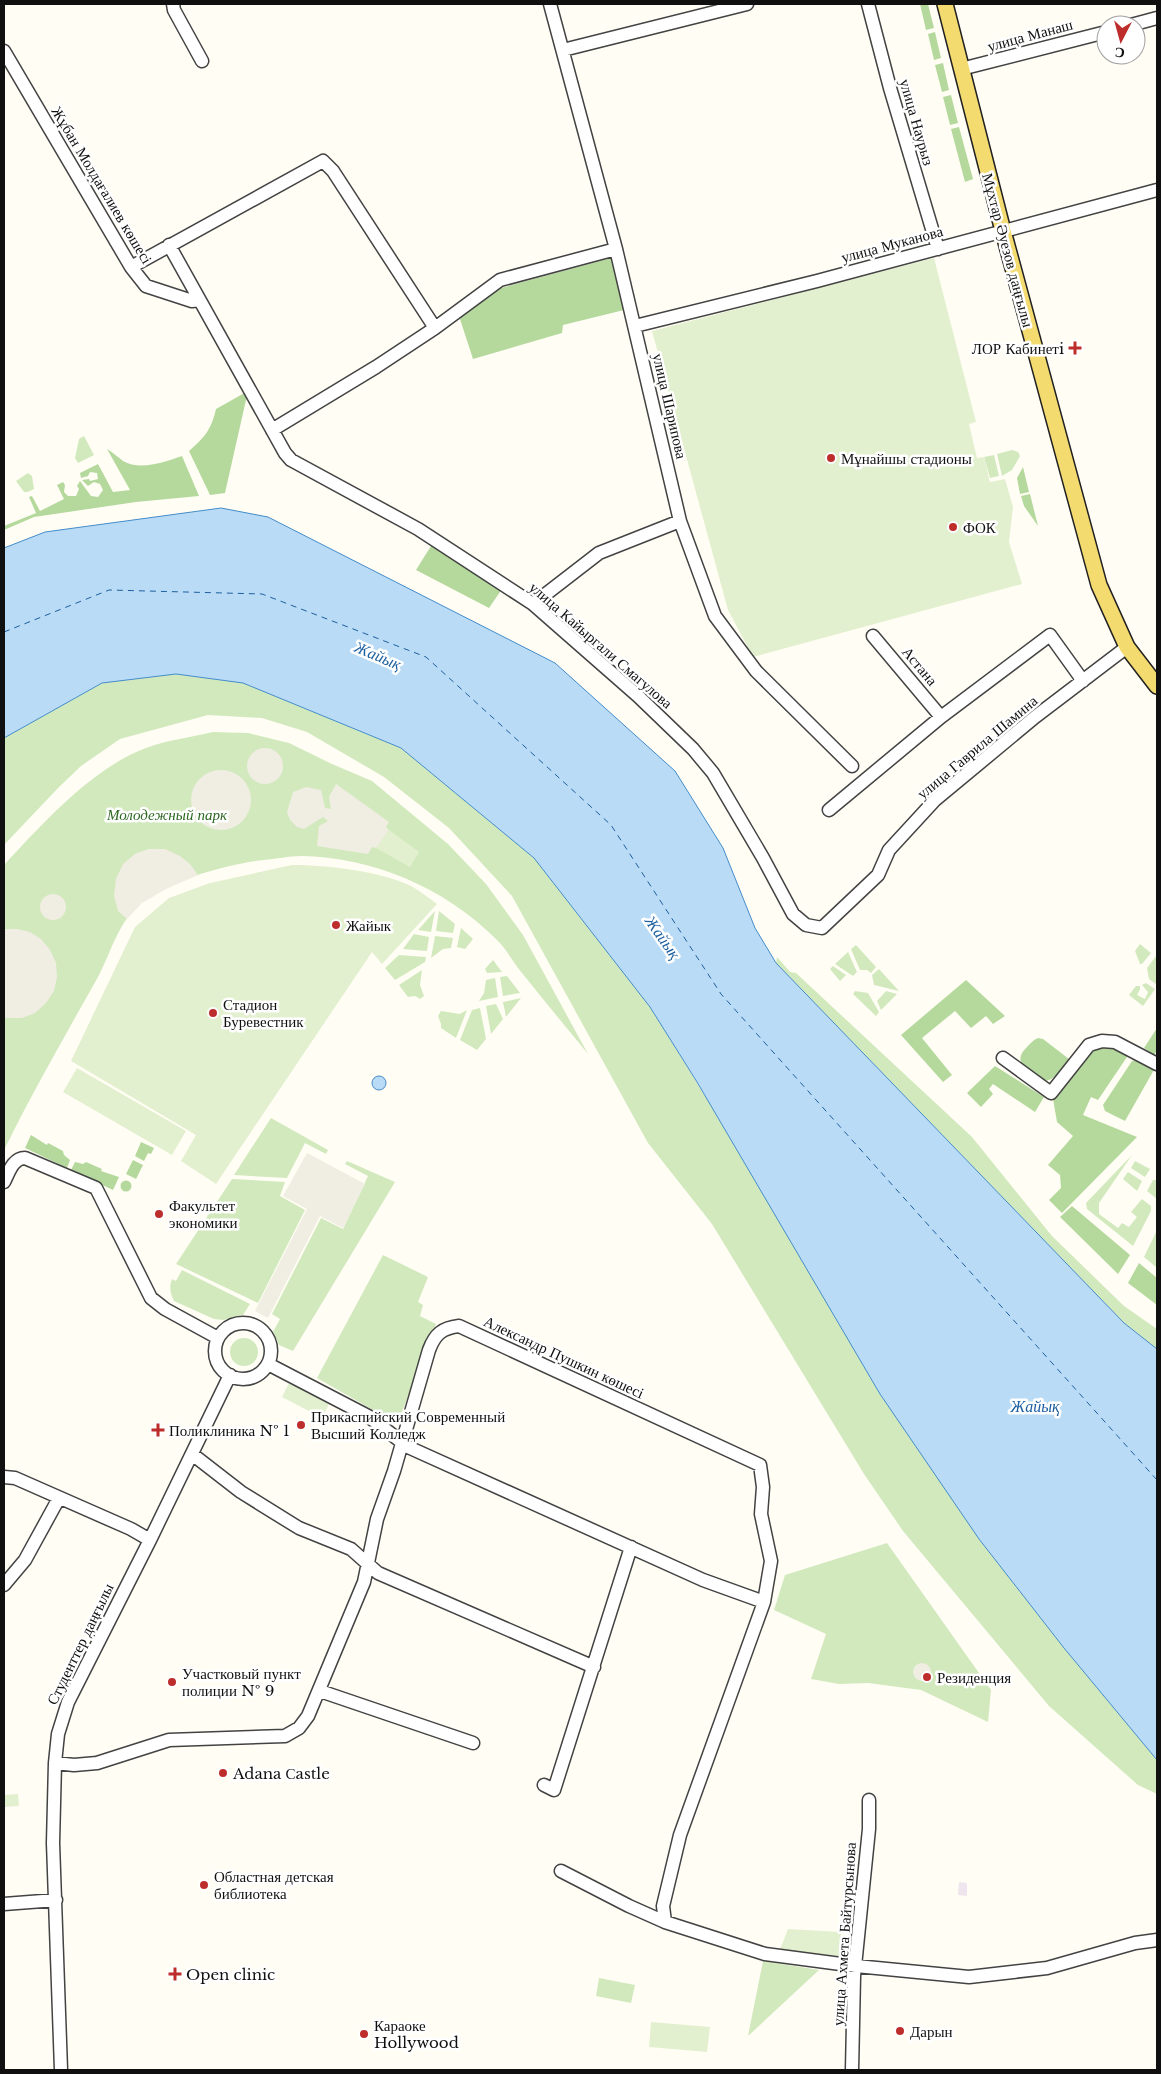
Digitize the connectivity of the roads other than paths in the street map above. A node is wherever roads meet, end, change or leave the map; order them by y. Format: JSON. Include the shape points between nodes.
{"nodes":[{"id":1,"x":173,"y":4,"type":"edge"},
{"id":2,"x":550,"y":4,"type":"edge"},
{"id":3,"x":747,"y":4,"type":"edge"},
{"id":4,"x":868,"y":4,"type":"edge"},
{"id":5,"x":945,"y":4,"type":"edge"},
{"id":6,"x":1096,"y":35,"type":"edge"},
{"id":7,"x":563,"y":50,"type":"junction"},
{"id":8,"x":4,"y":51,"type":"edge"},
{"id":9,"x":202,"y":61,"type":"dead end"},
{"id":10,"x":961,"y":69,"type":"junction"},
{"id":11,"x":1157,"y":190,"type":"edge"},
{"id":12,"x":1003,"y":231,"type":"junction"},
{"id":13,"x":169,"y":245,"type":"junction"},
{"id":14,"x":616,"y":249,"type":"junction"},
{"id":15,"x":938,"y":249,"type":"junction"},
{"id":16,"x":131,"y":267,"type":"junction"},
{"id":17,"x":198,"y":300,"type":"junction"},
{"id":18,"x":635,"y":326,"type":"junction"},
{"id":19,"x":435,"y":328,"type":"junction"},
{"id":20,"x":272,"y":430,"type":"junction"},
{"id":21,"x":680,"y":521,"type":"junction"},
{"id":22,"x":533,"y":604,"type":"junction"},
{"id":23,"x":873,"y":636,"type":"dead end"},
{"id":24,"x":1127,"y":648,"type":"junction"},
{"id":25,"x":1083,"y":681,"type":"junction"},
{"id":26,"x":1157,"y":686,"type":"edge"},
{"id":27,"x":941,"y":718,"type":"junction"},
{"id":28,"x":852,"y":766,"type":"dead end"},
{"id":29,"x":829,"y":810,"type":"dead end"},
{"id":30,"x":822,"y":928,"type":"joint"},
{"id":31,"x":1003,"y":1058,"type":"dead end"},
{"id":32,"x":1157,"y":1064,"type":"edge"},
{"id":33,"x":4,"y":1182,"type":"edge"},
{"id":34,"x":218,"y":1338,"type":"junction"},
{"id":35,"x":268,"y":1364,"type":"junction"},
{"id":36,"x":230,"y":1375,"type":"junction"},
{"id":37,"x":402,"y":1441,"type":"junction"},
{"id":38,"x":192,"y":1454,"type":"junction"},
{"id":39,"x":4,"y":1477,"type":"edge"},
{"id":40,"x":59,"y":1498,"type":"junction"},
{"id":41,"x":150,"y":1540,"type":"junction"},
{"id":42,"x":631,"y":1547,"type":"junction"},
{"id":43,"x":368,"y":1565,"type":"junction"},
{"id":44,"x":4,"y":1585,"type":"edge"},
{"id":45,"x":764,"y":1602,"type":"junction"},
{"id":46,"x":594,"y":1667,"type":"junction"},
{"id":47,"x":320,"y":1691,"type":"junction"},
{"id":48,"x":473,"y":1743,"type":"dead end"},
{"id":49,"x":55,"y":1764,"type":"junction"},
{"id":50,"x":544,"y":1785,"type":"dead end"},
{"id":51,"x":869,"y":1800,"type":"dead end"},
{"id":52,"x":561,"y":1871,"type":"dead end"},
{"id":53,"x":56,"y":1900,"type":"junction"},
{"id":54,"x":4,"y":1904,"type":"edge"},
{"id":55,"x":665,"y":1922,"type":"junction"},
{"id":56,"x":1157,"y":1940,"type":"edge"},
{"id":57,"x":856,"y":1966,"type":"junction"},
{"id":58,"x":61,"y":2070,"type":"edge"},
{"id":59,"x":852,"y":2070,"type":"edge"}],
"edges":[{"from":1,"to":9,"type":"street"},
{"from":2,"to":7,"type":"street","name":"улица Шарипова"},
{"from":3,"to":7,"type":"street"},
{"from":4,"to":15,"type":"street","name":"улица Наурыз"},
{"from":5,"to":10,"type":"main road","name":"Мұхтар Әуезов даңғылы"},
{"from":6,"to":10,"type":"street","name":"улица Манаш"},
{"from":7,"to":14,"type":"street","name":"улица Шарипова"},
{"from":8,"to":16,"type":"street","name":"Жұбан Молдағалиев көшесі"},
{"from":10,"to":12,"type":"main road","name":"Мұхтар Әуезов даңғылы"},
{"from":11,"to":12,"type":"street","name":"улица Муканова"},
{"from":12,"to":15,"type":"street","name":"улица Муканова"},
{"from":12,"to":24,"type":"main road","name":"Мұхтар Әуезов даңғылы","via":[[1098,585]]},
{"from":13,"to":16,"type":"street"},
{"from":13,"to":17,"type":"street","name":"улица Кайыргали Смагулова"},
{"from":13,"to":19,"type":"street","via":[[323,161],[333,171]]},
{"from":14,"to":18,"type":"street","name":"улица Шарипова"},
{"from":14,"to":19,"type":"street","via":[[500,280]]},
{"from":15,"to":18,"type":"street","name":"улица Муканова"},
{"from":16,"to":17,"type":"street","name":"Жұбан Молдағалиев көшесі","via":[[146,286],[192,301]]},
{"from":17,"to":20,"type":"street","name":"улица Кайыргали Смагулова"},
{"from":18,"to":21,"type":"street","name":"улица Шарипова"},
{"from":19,"to":20,"type":"street"},
{"from":20,"to":22,"type":"street","name":"улица Кайыргали Смагулова","via":[[285,453],[299,466],[418,529]]},
{"from":21,"to":22,"type":"street","via":[[598,553]]},
{"from":21,"to":28,"type":"street","name":"улица Шарипова","via":[[714,616],[756,671]]},
{"from":22,"to":30,"type":"street","name":"улица Кайыргали Смагулова","via":[[638,696],[704,761],[793,914],[806,925]]},
{"from":23,"to":27,"type":"street","name":"Астана"},
{"from":24,"to":25,"type":"street","name":"улица Гаврила Шамина"},
{"from":24,"to":26,"type":"main road","name":"Мұхтар Әуезов даңғылы"},
{"from":25,"to":27,"type":"street","via":[[1050,635]]},
{"from":25,"to":30,"type":"street","name":"улица Гаврила Шамина","via":[[935,800],[889,850],[878,875]]},
{"from":27,"to":29,"type":"street"},
{"from":31,"to":32,"type":"street","via":[[1051,1093],[1089,1045],[1102,1040],[1114,1042]]},
{"from":33,"to":34,"type":"street","via":[[15,1161],[25,1158],[96,1188],[151,1298]]},
{"from":34,"to":35,"type":"street","via":[[232,1325],[251,1324],[259,1328],[270,1343]]},
{"from":34,"to":36,"type":"street","via":[[215,1348],[217,1359]]},
{"from":35,"to":36,"type":"street","via":[[257,1375],[248,1378]]},
{"from":35,"to":37,"type":"street","via":[[368,1416]]},
{"from":36,"to":38,"type":"street","name":"Студенттер даңғылы"},
{"from":37,"to":42,"type":"street","via":[[408,1447]]},
{"from":37,"to":43,"type":"street","via":[[377,1520]]},
{"from":37,"to":45,"type":"street","name":"Александр Пушкин көшесі","via":[[434,1338],[442,1330],[459,1326],[760,1465],[762,1514],[771,1561]]},
{"from":38,"to":41,"type":"street","name":"Студенттер даңғылы"},
{"from":38,"to":43,"type":"street","via":[[241,1492],[299,1528],[351,1549]]},
{"from":39,"to":40,"type":"street","via":[[15,1478]]},
{"from":40,"to":41,"type":"street"},
{"from":40,"to":44,"type":"street","via":[[25,1560]]},
{"from":41,"to":49,"type":"street","name":"Студенттер даңғылы","via":[[68,1702],[58,1734]]},
{"from":42,"to":45,"type":"street","via":[[703,1580]]},
{"from":42,"to":46,"type":"street"},
{"from":43,"to":46,"type":"street","via":[[389,1578]]},
{"from":43,"to":47,"type":"street"},
{"from":45,"to":55,"type":"street","via":[[680,1835],[663,1906]]},
{"from":46,"to":50,"type":"street","via":[[554,1790]]},
{"from":47,"to":48,"type":"street"},
{"from":47,"to":49,"type":"street","via":[[299,1728],[285,1736],[169,1740],[98,1763]]},
{"from":49,"to":53,"type":"street","name":"Студенттер даңғылы"},
{"from":51,"to":57,"type":"street","name":"улица Ахмета Байтурсынова"},
{"from":52,"to":55,"type":"street"},
{"from":53,"to":54,"type":"street"},
{"from":53,"to":58,"type":"street","name":"Студенттер даңғылы"},
{"from":55,"to":57,"type":"street","via":[[765,1954]]},
{"from":56,"to":57,"type":"street","via":[[1135,1943],[1047,1968],[968,1977]]},
{"from":57,"to":59,"type":"street","name":"улица Ахмета Байтурсынова"}]}
